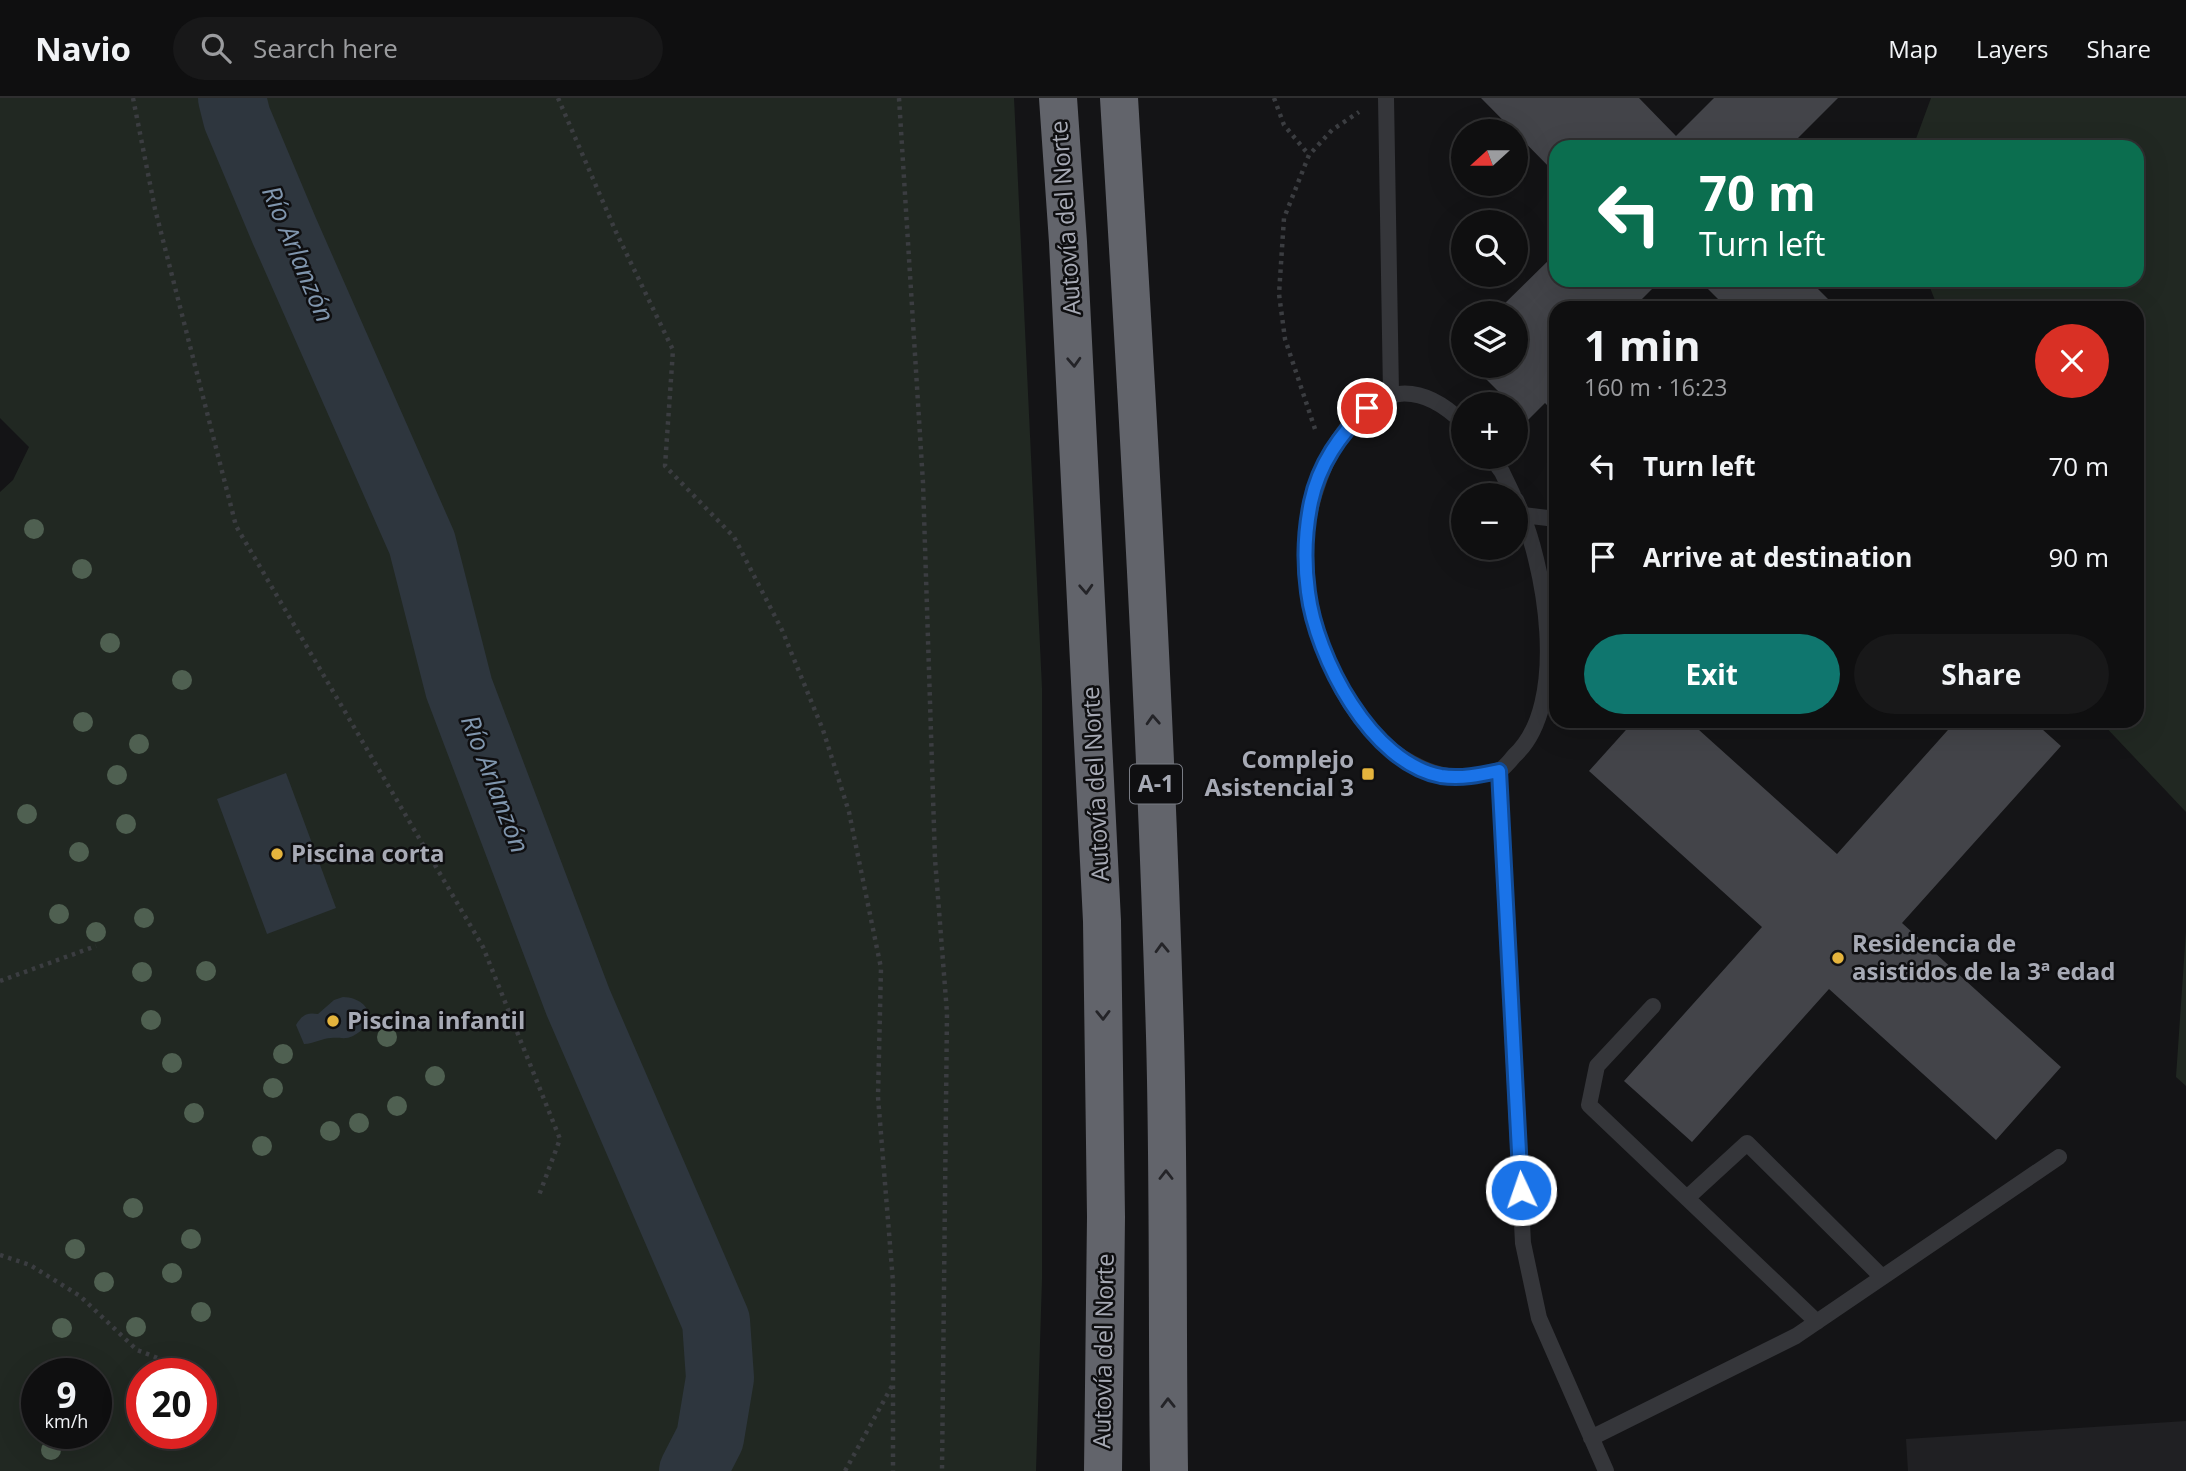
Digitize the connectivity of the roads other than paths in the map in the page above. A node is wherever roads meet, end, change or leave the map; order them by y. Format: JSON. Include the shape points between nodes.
{"nodes":[{"id":1,"x":1058,"y":98,"type":"edge"},
{"id":2,"x":1119,"y":98,"type":"edge"},
{"id":3,"x":1386,"y":98,"type":"edge"},
{"id":4,"x":1391,"y":393,"type":"junction"},
{"id":5,"x":1451,"y":411,"type":"edge"},
{"id":6,"x":1528,"y":508,"type":"edge"},
{"id":7,"x":1549,"y":516,"type":"edge"},
{"id":8,"x":1528,"y":534,"type":"edge"},
{"id":9,"x":1549,"y":701,"type":"edge"},
{"id":10,"x":1499,"y":771,"type":"junction"},
{"id":11,"x":1653,"y":1006,"type":"dead end"},
{"id":12,"x":2060,"y":1157,"type":"dead end"},
{"id":13,"x":1687,"y":1198,"type":"junction"},
{"id":14,"x":1881,"y":1276,"type":"junction"},
{"id":15,"x":1817,"y":1322,"type":"junction"},
{"id":16,"x":1591,"y":1438,"type":"junction"},
{"id":17,"x":1103,"y":1471,"type":"edge"},
{"id":18,"x":1168,"y":1471,"type":"edge"},
{"id":19,"x":1606,"y":1471,"type":"edge"}],
"edges":[{"from":1,"to":17,"type":"highway","name":"Autovía del Norte","number":"A-1","one_way":true,"via":[[1102,921]]},
{"from":18,"to":2,"type":"highway","number":"A-1","one_way":true,"via":[[1165,1039],[1137,384]]},
{"from":3,"to":4,"type":"lane"},
{"from":4,"to":5,"type":"lane","via":[[1419,393]]},
{"from":4,"to":10,"type":"lane","via":[[1367,408],[1346,430],[1326,460],[1311,501],[1305,546],[1308,593],[1318,635],[1337,679],[1385,745],[1413,766],[1441,776],[1471,777]]},
{"from":6,"to":7,"type":"lane"},
{"from":8,"to":9,"type":"lane","via":[[1545,609]]},
{"from":9,"to":10,"type":"lane","via":[[1522,749]]},
{"from":10,"to":16,"type":"lane","via":[[1523,1243],[1539,1318]]},
{"from":11,"to":13,"type":"lane","via":[[1597,1066],[1589,1105]]},
{"from":12,"to":14,"type":"lane"},
{"from":13,"to":14,"type":"lane","via":[[1747,1143]]},
{"from":13,"to":15,"type":"lane"},
{"from":14,"to":15,"type":"lane"},
{"from":15,"to":16,"type":"lane"},
{"from":16,"to":19,"type":"lane"}]}
